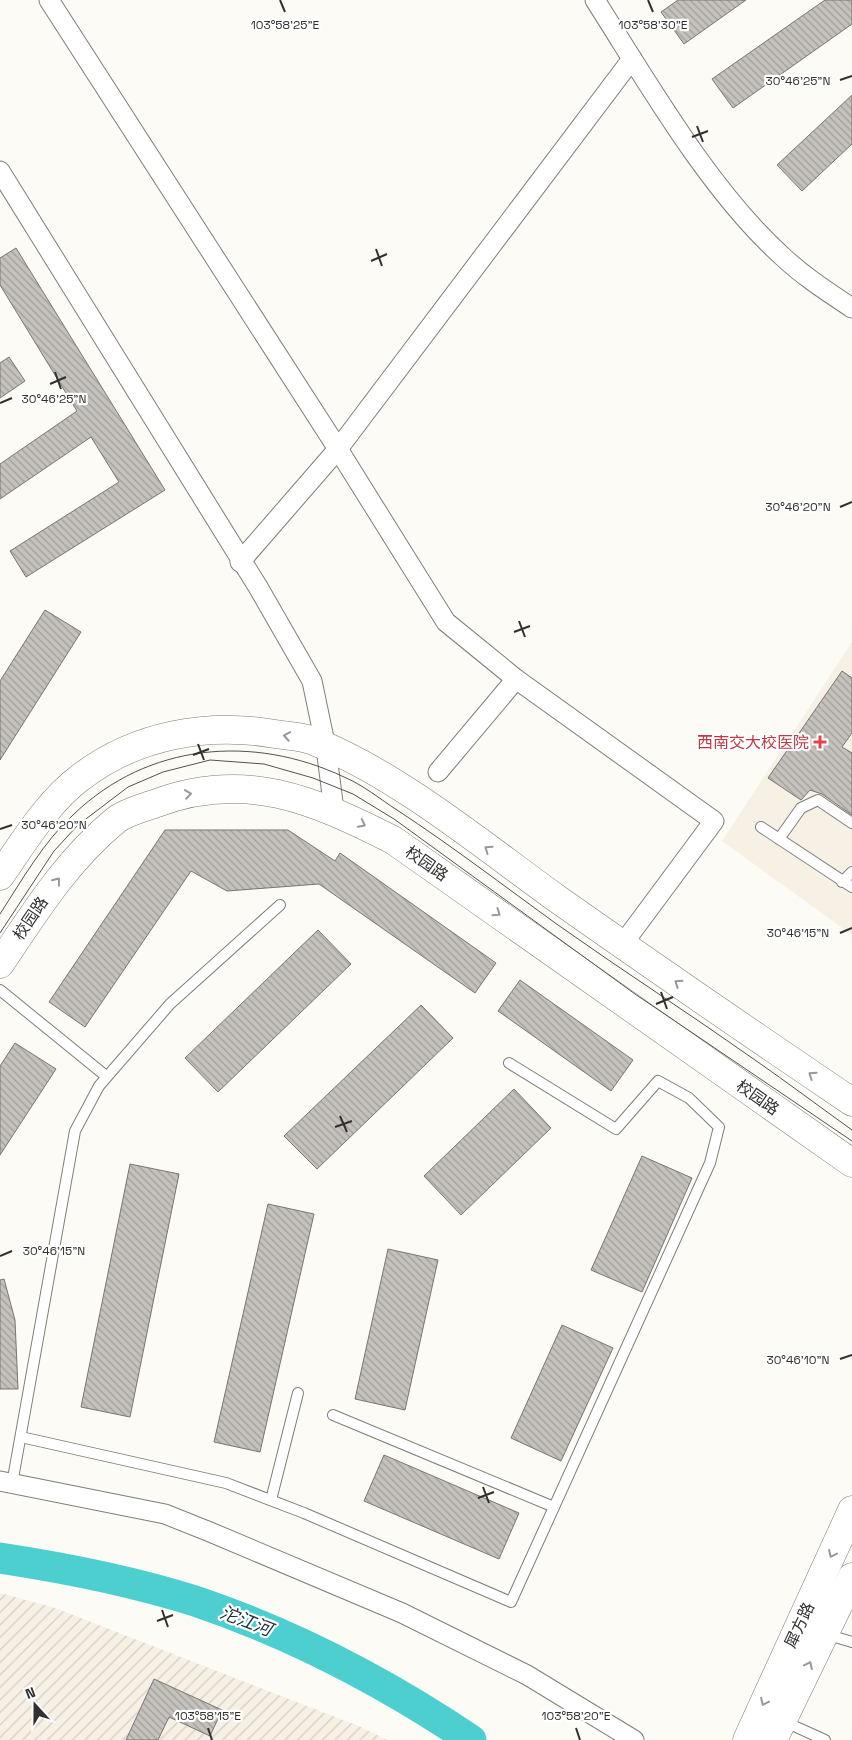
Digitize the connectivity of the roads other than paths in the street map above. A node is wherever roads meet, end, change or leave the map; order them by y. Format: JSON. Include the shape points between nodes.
{"nodes":[{"id":1,"x":49,"y":0,"type":"edge"},
{"id":2,"x":595,"y":0,"type":"edge"},
{"id":3,"x":632,"y":59,"type":"junction"},
{"id":4,"x":0,"y":171,"type":"edge"},
{"id":5,"x":852,"y":308,"type":"edge"},
{"id":6,"x":338,"y":449,"type":"junction"},
{"id":7,"x":240,"y":562,"type":"junction"},
{"id":8,"x":516,"y":679,"type":"junction"},
{"id":9,"x":326,"y":748,"type":"junction"},
{"id":10,"x":438,"y":772,"type":"dead end"},
{"id":11,"x":334,"y":810,"type":"junction"},
{"id":12,"x":852,"y":823,"type":"edge"},
{"id":13,"x":761,"y":827,"type":"dead end"},
{"id":14,"x":779,"y":839,"type":"junction"},
{"id":15,"x":852,"y":872,"type":"edge"},
{"id":16,"x":0,"y":876,"type":"edge"},
{"id":17,"x":847,"y":885,"type":"edge"},
{"id":18,"x":280,"y":905,"type":"dead end"},
{"id":19,"x":622,"y":945,"type":"junction"},
{"id":20,"x":0,"y":962,"type":"edge"},
{"id":21,"x":0,"y":990,"type":"edge"},
{"id":22,"x":508,"y":1064,"type":"dead end"},
{"id":23,"x":106,"y":1076,"type":"junction"},
{"id":24,"x":852,"y":1102,"type":"edge"},
{"id":25,"x":852,"y":1163,"type":"edge"},
{"id":26,"x":298,"y":1393,"type":"dead end"},
{"id":27,"x":333,"y":1415,"type":"dead end"},
{"id":28,"x":21,"y":1437,"type":"junction"},
{"id":29,"x":6,"y":1483,"type":"edge"},
{"id":30,"x":272,"y":1500,"type":"junction"},
{"id":31,"x":554,"y":1507,"type":"junction"},
{"id":32,"x":852,"y":1510,"type":"edge"},
{"id":33,"x":852,"y":1577,"type":"edge"},
{"id":34,"x":824,"y":1634,"type":"junction"},
{"id":35,"x":852,"y":1642,"type":"edge"},
{"id":36,"x":777,"y":1730,"type":"edge"},
{"id":37,"x":634,"y":1740,"type":"edge"},
{"id":38,"x":747,"y":1740,"type":"edge"},
{"id":39,"x":825,"y":1740,"type":"edge"}],
"edges":[{"from":1,"to":6,"type":"street"},
{"from":2,"to":3,"type":"street"},
{"from":3,"to":5,"type":"street","via":[[706,168],[757,232],[782,257]]},
{"from":3,"to":6,"type":"street"},
{"from":4,"to":7,"type":"street"},
{"from":6,"to":7,"type":"street"},
{"from":6,"to":8,"type":"street","via":[[446,622]]},
{"from":7,"to":9,"type":"street","via":[[312,681]]},
{"from":8,"to":10,"type":"street"},
{"from":8,"to":19,"type":"street","via":[[714,821]]},
{"from":9,"to":11,"type":"street"},
{"from":9,"to":16,"type":"street","one_way":true,"via":[[309,739],[254,730],[210,730],[154,739],[118,752],[79,778],[38,820]]},
{"from":19,"to":9,"type":"street","one_way":true,"via":[[423,803],[364,766]]},
{"from":20,"to":11,"type":"street","name":"校园路","one_way":true,"via":[[71,862],[118,818],[174,796],[236,788],[285,794]]},
{"from":11,"to":25,"type":"street","name":"校园路","one_way":true,"via":[[394,840]]},
{"from":12,"to":14,"type":"lane","via":[[818,800],[801,808]]},
{"from":13,"to":14,"type":"lane"},
{"from":14,"to":17,"type":"lane"},
{"from":15,"to":17,"type":"lane"},
{"from":18,"to":23,"type":"lane","via":[[170,1004]]},
{"from":24,"to":19,"type":"street","one_way":true},
{"from":21,"to":23,"type":"lane"},
{"from":22,"to":31,"type":"lane","via":[[616,1129],[658,1081],[689,1098],[718,1127],[710,1163]]},
{"from":23,"to":28,"type":"lane","via":[[75,1131]]},
{"from":26,"to":30,"type":"lane"},
{"from":27,"to":31,"type":"lane"},
{"from":28,"to":29,"type":"lane"},
{"from":28,"to":30,"type":"lane","via":[[226,1483]]},
{"from":29,"to":37,"type":"street","via":[[165,1514],[210,1532],[402,1612],[527,1675]]},
{"from":30,"to":31,"type":"lane","via":[[511,1602]]},
{"from":32,"to":38,"type":"street","name":"犀方路","one_way":true},
{"from":33,"to":34,"type":"street","name":"犀方路"},
{"from":34,"to":35,"type":"lane"},
{"from":36,"to":34,"type":"street","name":"犀方路","one_way":true},
{"from":36,"to":39,"type":"lane"}]}
